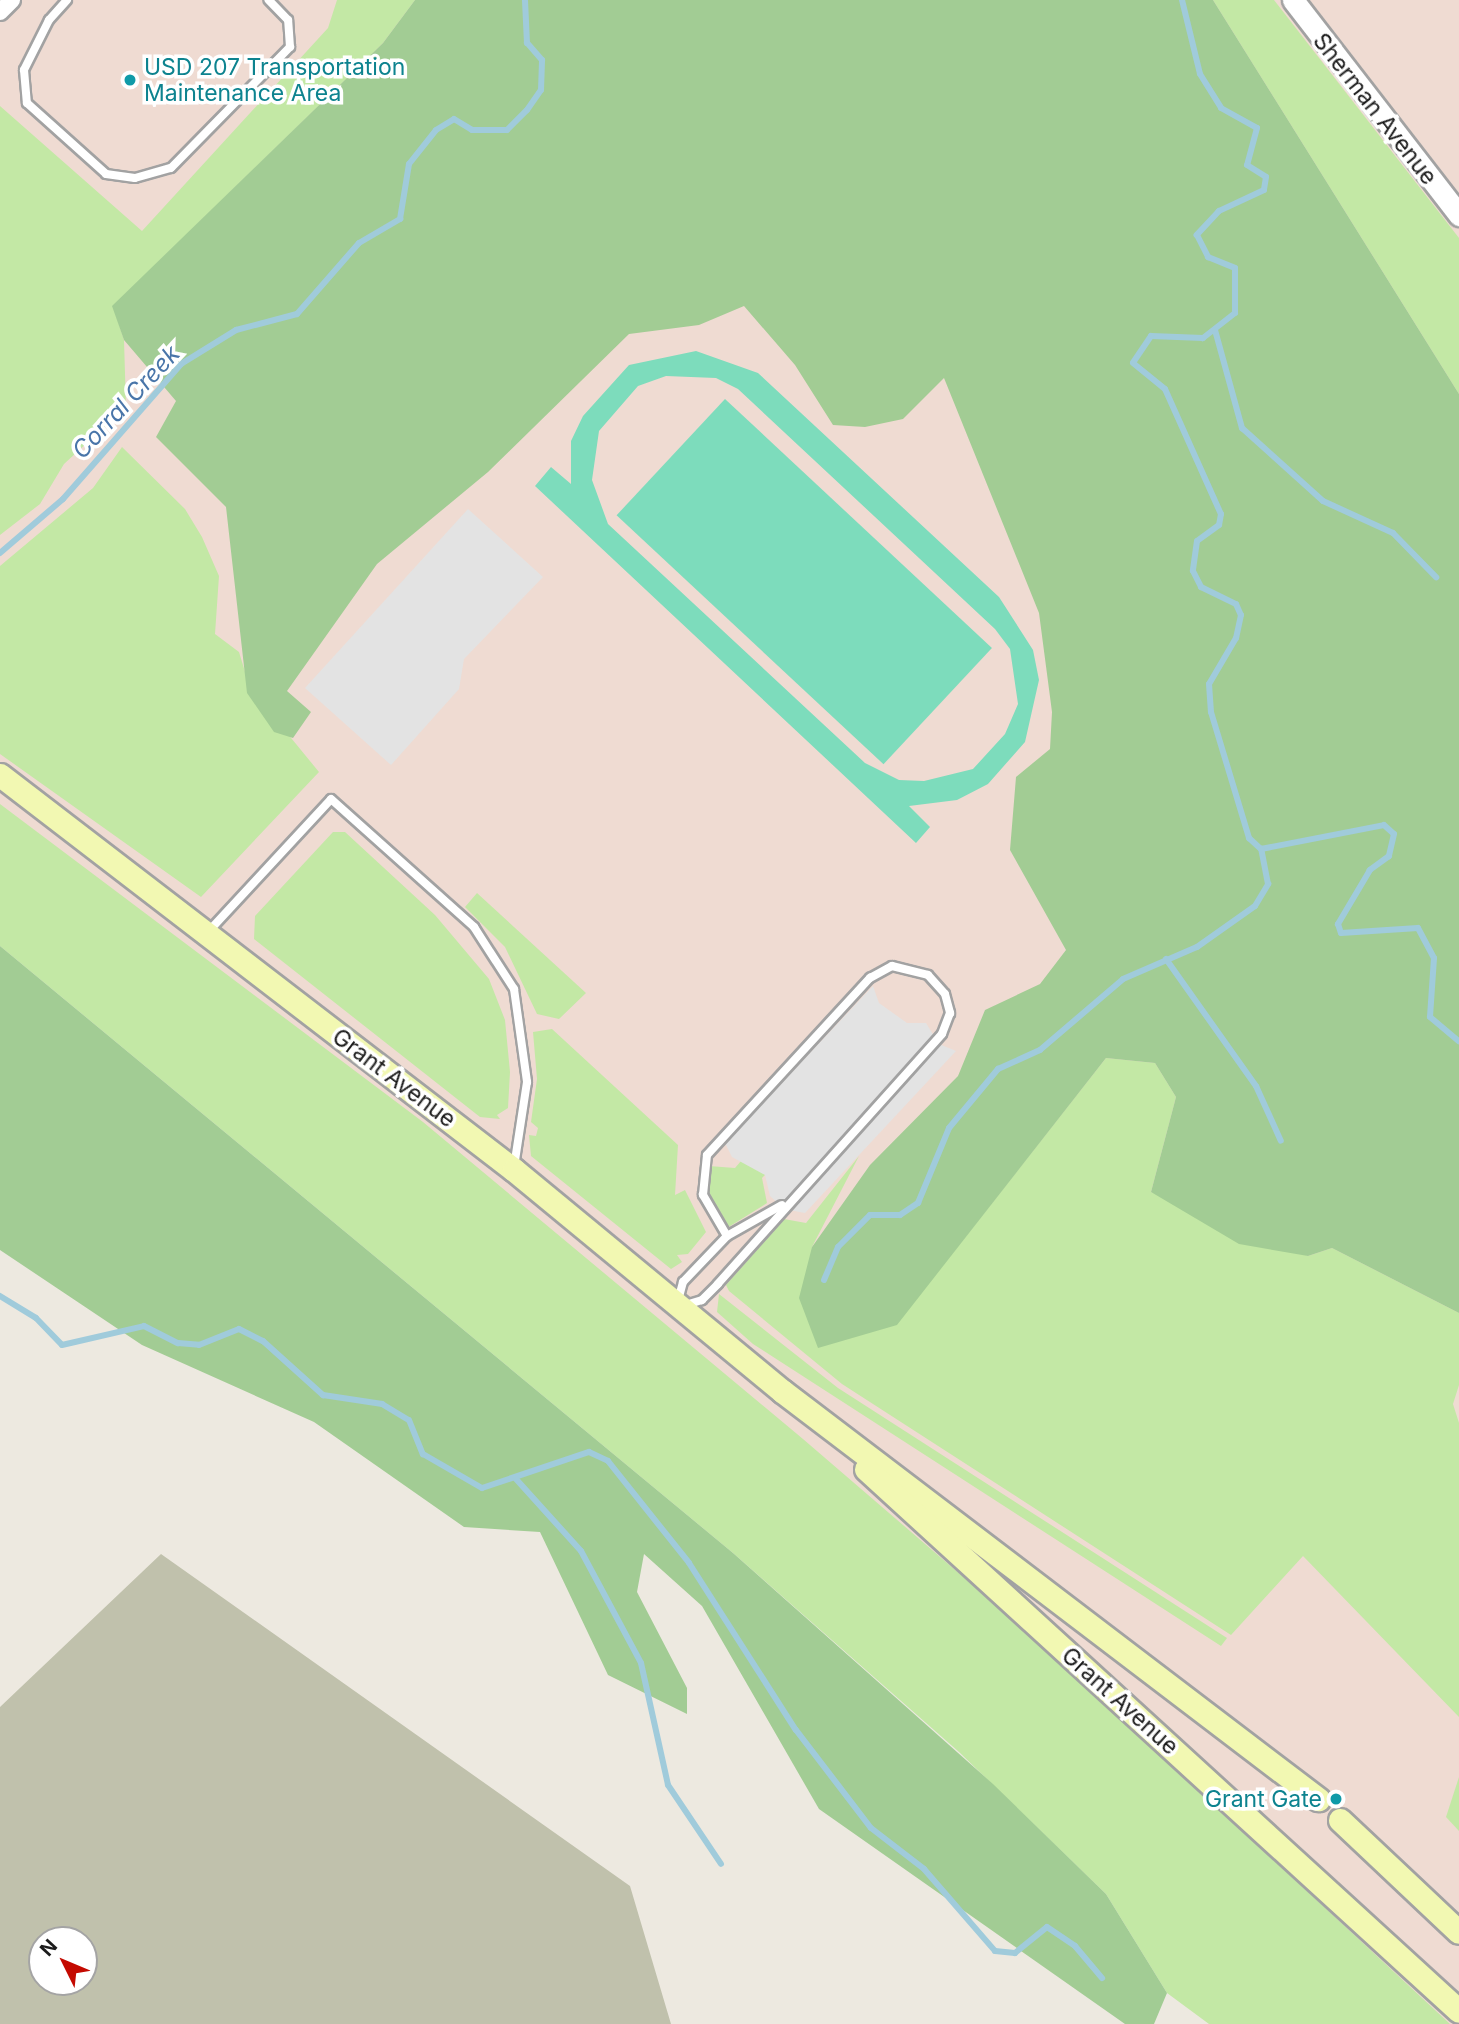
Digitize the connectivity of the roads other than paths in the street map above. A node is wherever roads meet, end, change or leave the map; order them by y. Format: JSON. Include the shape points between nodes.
{"nodes":[{"id":1,"x":12,"y":0,"type":"edge"},
{"id":2,"x":67,"y":0,"type":"edge"},
{"id":3,"x":269,"y":0,"type":"edge"},
{"id":4,"x":1293,"y":0,"type":"edge"},
{"id":5,"x":0,"y":12,"type":"edge"},
{"id":6,"x":1459,"y":215,"type":"edge"},
{"id":7,"x":0,"y":775,"type":"edge"},
{"id":8,"x":206,"y":934,"type":"junction"},
{"id":9,"x":514,"y":1170,"type":"junction"},
{"id":10,"x":783,"y":1204,"type":"junction"},
{"id":11,"x":727,"y":1236,"type":"junction"},
{"id":12,"x":676,"y":1308,"type":"junction"},
{"id":13,"x":782,"y":1391,"type":"junction"},
{"id":14,"x":1318,"y":1799,"type":"dead end"},
{"id":15,"x":1340,"y":1820,"type":"dead end"},
{"id":16,"x":1459,"y":1932,"type":"edge"},
{"id":17,"x":1459,"y":2011,"type":"edge"}],
"edges":[{"from":1,"to":5,"type":"street"},
{"from":2,"to":3,"type":"lane","via":[[49,20],[24,70],[27,103],[106,174],[135,178],[171,168],[290,47],[288,20]]},
{"from":4,"to":6,"type":"street","name":"Sherman Avenue"},
{"from":7,"to":8,"type":"main road","name":"Grant Avenue"},
{"from":8,"to":9,"type":"main road","name":"Grant Avenue"},
{"from":8,"to":9,"type":"lane","via":[[331,799],[474,928],[514,989],[527,1082]]},
{"from":9,"to":12,"type":"main road","name":"Grant Avenue"},
{"from":10,"to":11,"type":"lane"},
{"from":10,"to":11,"type":"lane","via":[[942,1034],[950,1013],[928,975],[891,966],[870,978],[707,1155],[703,1195]]},
{"from":10,"to":12,"type":"lane","via":[[702,1300]]},
{"from":11,"to":12,"type":"lane","via":[[683,1282]]},
{"from":12,"to":13,"type":"main road","name":"Grant Avenue"},
{"from":13,"to":14,"type":"main road","name":"Grant Avenue"},
{"from":13,"to":17,"type":"main road","name":"Grant Avenue"},
{"from":15,"to":16,"type":"main road"}]}
